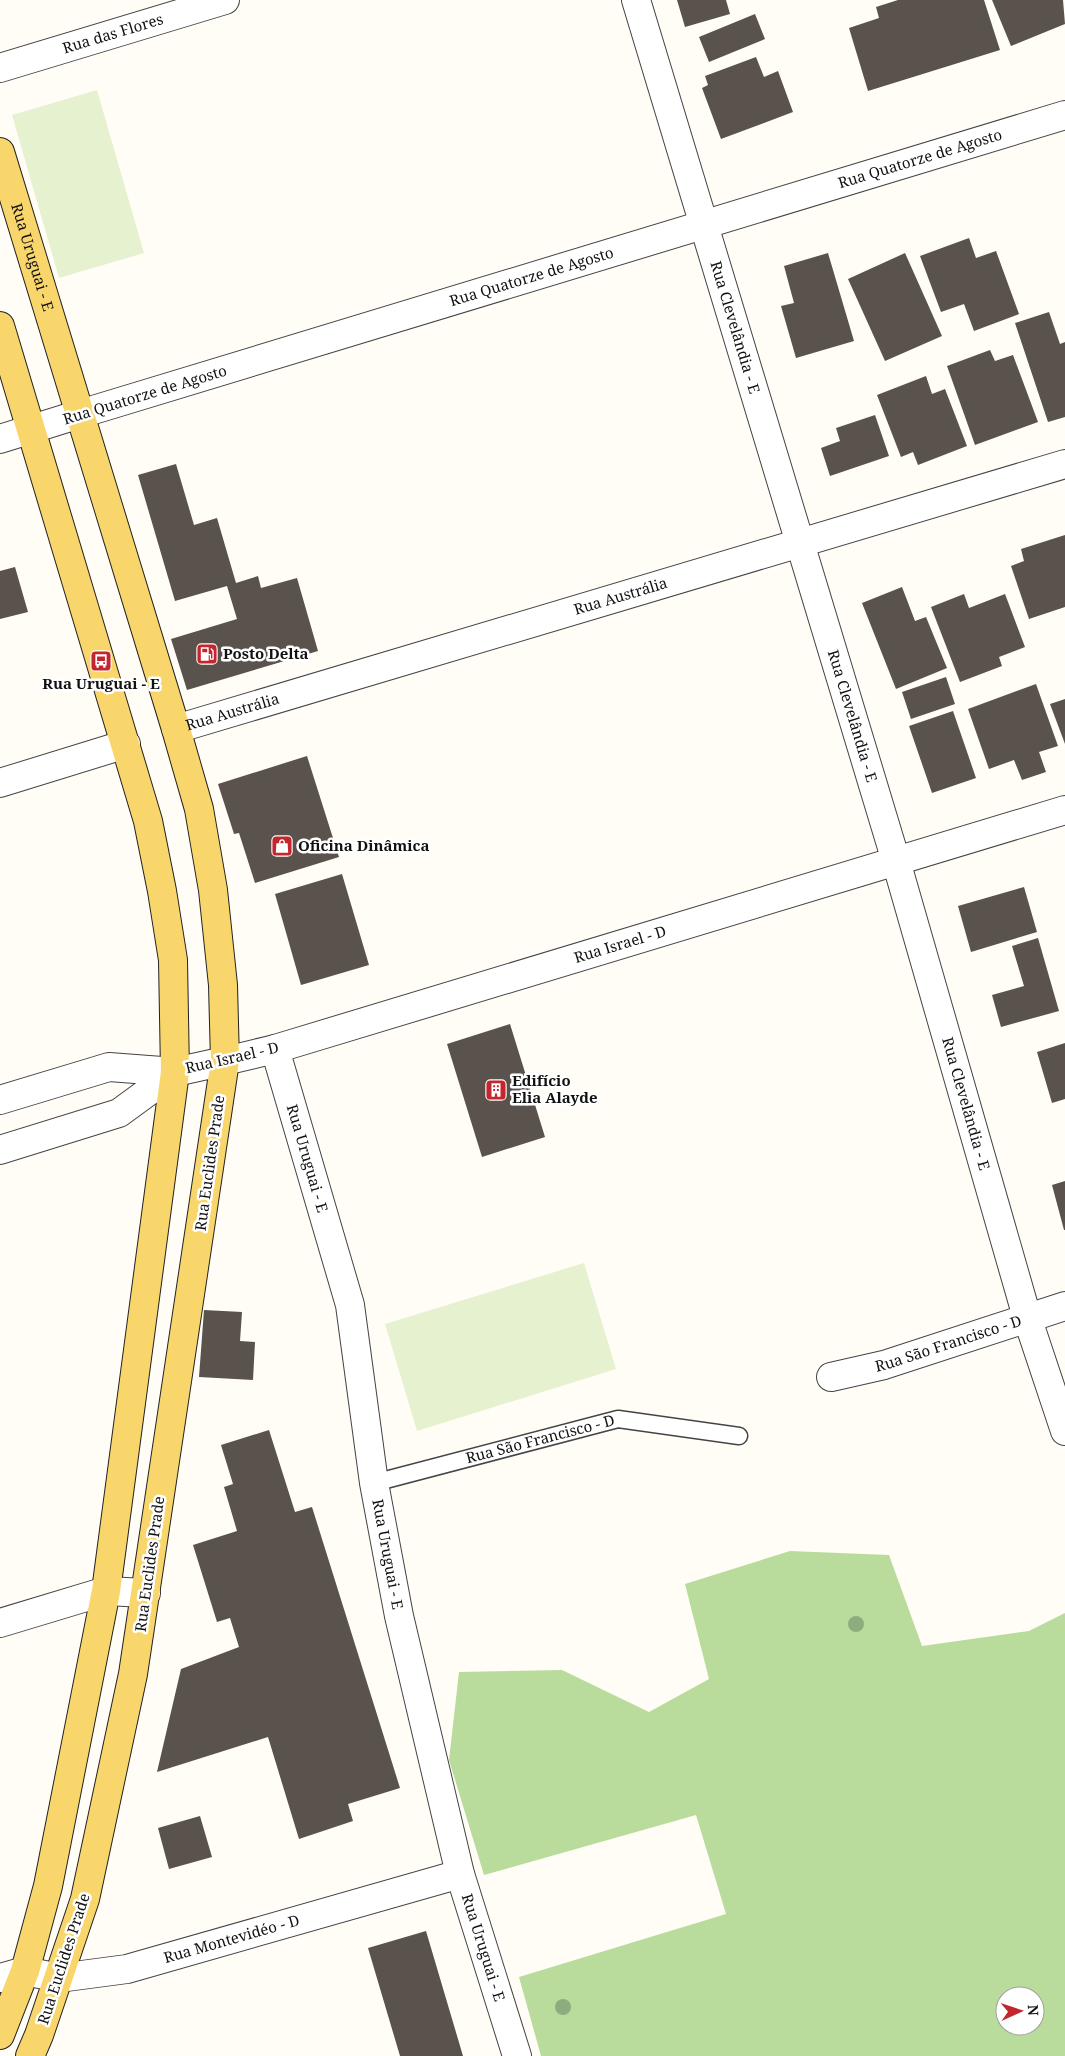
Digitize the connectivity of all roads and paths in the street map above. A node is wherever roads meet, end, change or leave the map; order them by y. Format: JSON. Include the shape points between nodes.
{"nodes":[{"id":1,"x":225,"y":0,"type":"edge"},
{"id":2,"x":636,"y":0,"type":"edge"},
{"id":3,"x":0,"y":68,"type":"edge"},
{"id":4,"x":1065,"y":115,"type":"edge"},
{"id":5,"x":0,"y":152,"type":"edge"},
{"id":6,"x":704,"y":224,"type":"junction"},
{"id":7,"x":0,"y":326,"type":"edge"},
{"id":8,"x":80,"y":414,"type":"junction"},
{"id":9,"x":31,"y":429,"type":"junction"},
{"id":10,"x":0,"y":439,"type":"edge"},
{"id":11,"x":1065,"y":464,"type":"edge"},
{"id":12,"x":801,"y":544,"type":"junction"},
{"id":13,"x":176,"y":730,"type":"junction"},
{"id":14,"x":126,"y":744,"type":"junction"},
{"id":15,"x":0,"y":783,"type":"edge"},
{"id":16,"x":1065,"y":810,"type":"edge"},
{"id":17,"x":896,"y":861,"type":"junction"},
{"id":18,"x":274,"y":1049,"type":"junction"},
{"id":19,"x":225,"y":1062,"type":"junction"},
{"id":20,"x":175,"y":1072,"type":"junction"},
{"id":21,"x":0,"y":1100,"type":"edge"},
{"id":22,"x":0,"y":1150,"type":"edge"},
{"id":23,"x":1065,"y":1306,"type":"edge"},
{"id":24,"x":1027,"y":1317,"type":"junction"},
{"id":25,"x":831,"y":1377,"type":"dead end"},
{"id":26,"x":1065,"y":1431,"type":"edge"},
{"id":27,"x":739,"y":1436,"type":"dead end"},
{"id":28,"x":374,"y":1483,"type":"junction"},
{"id":29,"x":106,"y":1591,"type":"junction"},
{"id":30,"x":146,"y":1593,"type":"junction"},
{"id":31,"x":0,"y":1623,"type":"edge"},
{"id":32,"x":460,"y":1874,"type":"junction"},
{"id":33,"x":12,"y":1974,"type":"edge"},
{"id":34,"x":60,"y":1978,"type":"junction"},
{"id":35,"x":0,"y":2035,"type":"edge"},
{"id":36,"x":30,"y":2056,"type":"edge"},
{"id":37,"x":516,"y":2056,"type":"edge"}],
"edges":[{"from":1,"to":3,"type":"street","name":"Rua das Flores"},
{"from":2,"to":6,"type":"street","name":"Rua Clevelândia - E"},
{"from":4,"to":6,"type":"street","name":"Rua Quatorze de Agosto"},
{"from":5,"to":8,"type":"main road","name":"Rua Uruguai - E"},
{"from":6,"to":8,"type":"street","name":"Rua Quatorze de Agosto"},
{"from":6,"to":12,"type":"street","name":"Rua Clevelândia - E"},
{"from":7,"to":9,"type":"main road"},
{"from":8,"to":9,"type":"street","name":"Rua Quatorze de Agosto"},
{"from":8,"to":13,"type":"main road","name":"Rua Uruguai - E"},
{"from":9,"to":10,"type":"street","name":"Rua Quatorze de Agosto"},
{"from":9,"to":14,"type":"main road"},
{"from":11,"to":12,"type":"street","name":"Rua Austrália"},
{"from":12,"to":13,"type":"street","name":"Rua Austrália"},
{"from":12,"to":17,"type":"street","name":"Rua Clevelândia - E"},
{"from":13,"to":19,"type":"main road","name":"Rua Uruguai - E","via":[[198,809],[213,890],[224,985]]},
{"from":14,"to":15,"type":"street"},
{"from":14,"to":20,"type":"main road","via":[[148,820],[173,960]]},
{"from":16,"to":17,"type":"street","name":"Rua Israel - D"},
{"from":17,"to":18,"type":"street","name":"Rua Israel - D"},
{"from":17,"to":24,"type":"street","name":"Rua Clevelândia - E"},
{"from":18,"to":19,"type":"street","name":"Rua Israel - D"},
{"from":18,"to":28,"type":"street","name":"Rua Uruguai - E","via":[[350,1305]]},
{"from":19,"to":20,"type":"street","name":"Rua Israel - D"},
{"from":19,"to":30,"type":"main road","name":"Rua Euclides Prade"},
{"from":20,"to":21,"type":"street","name":"Rua Israel - D","via":[[109,1067]]},
{"from":20,"to":22,"type":"street","name":"Rua Israel - D","via":[[118,1114]]},
{"from":20,"to":29,"type":"main road"},
{"from":23,"to":24,"type":"street","name":"Rua São Francisco - D"},
{"from":24,"to":25,"type":"street","name":"Rua São Francisco - D","via":[[884,1365]]},
{"from":24,"to":26,"type":"street","name":"Rua Clevelândia - E"},
{"from":27,"to":28,"type":"lane","name":"Rua São Francisco - D","via":[[618,1419]]},
{"from":28,"to":32,"type":"street","name":"Rua Uruguai - E","via":[[399,1616]]},
{"from":29,"to":30,"type":"street"},
{"from":29,"to":31,"type":"street"},
{"from":29,"to":33,"type":"main road","via":[[48,1886]]},
{"from":30,"to":34,"type":"main road","name":"Rua Euclides Prade","via":[[133,1674],[85,1899]]},
{"from":32,"to":34,"type":"street","name":"Rua Montevidéo - D","via":[[127,1969]]},
{"from":32,"to":37,"type":"street","name":"Rua Uruguai - E"},
{"from":33,"to":34,"type":"street","name":"Rua Montevidéo - D"},
{"from":33,"to":35,"type":"main road"},
{"from":34,"to":36,"type":"main road","name":"Rua Euclides Prade"}]}
